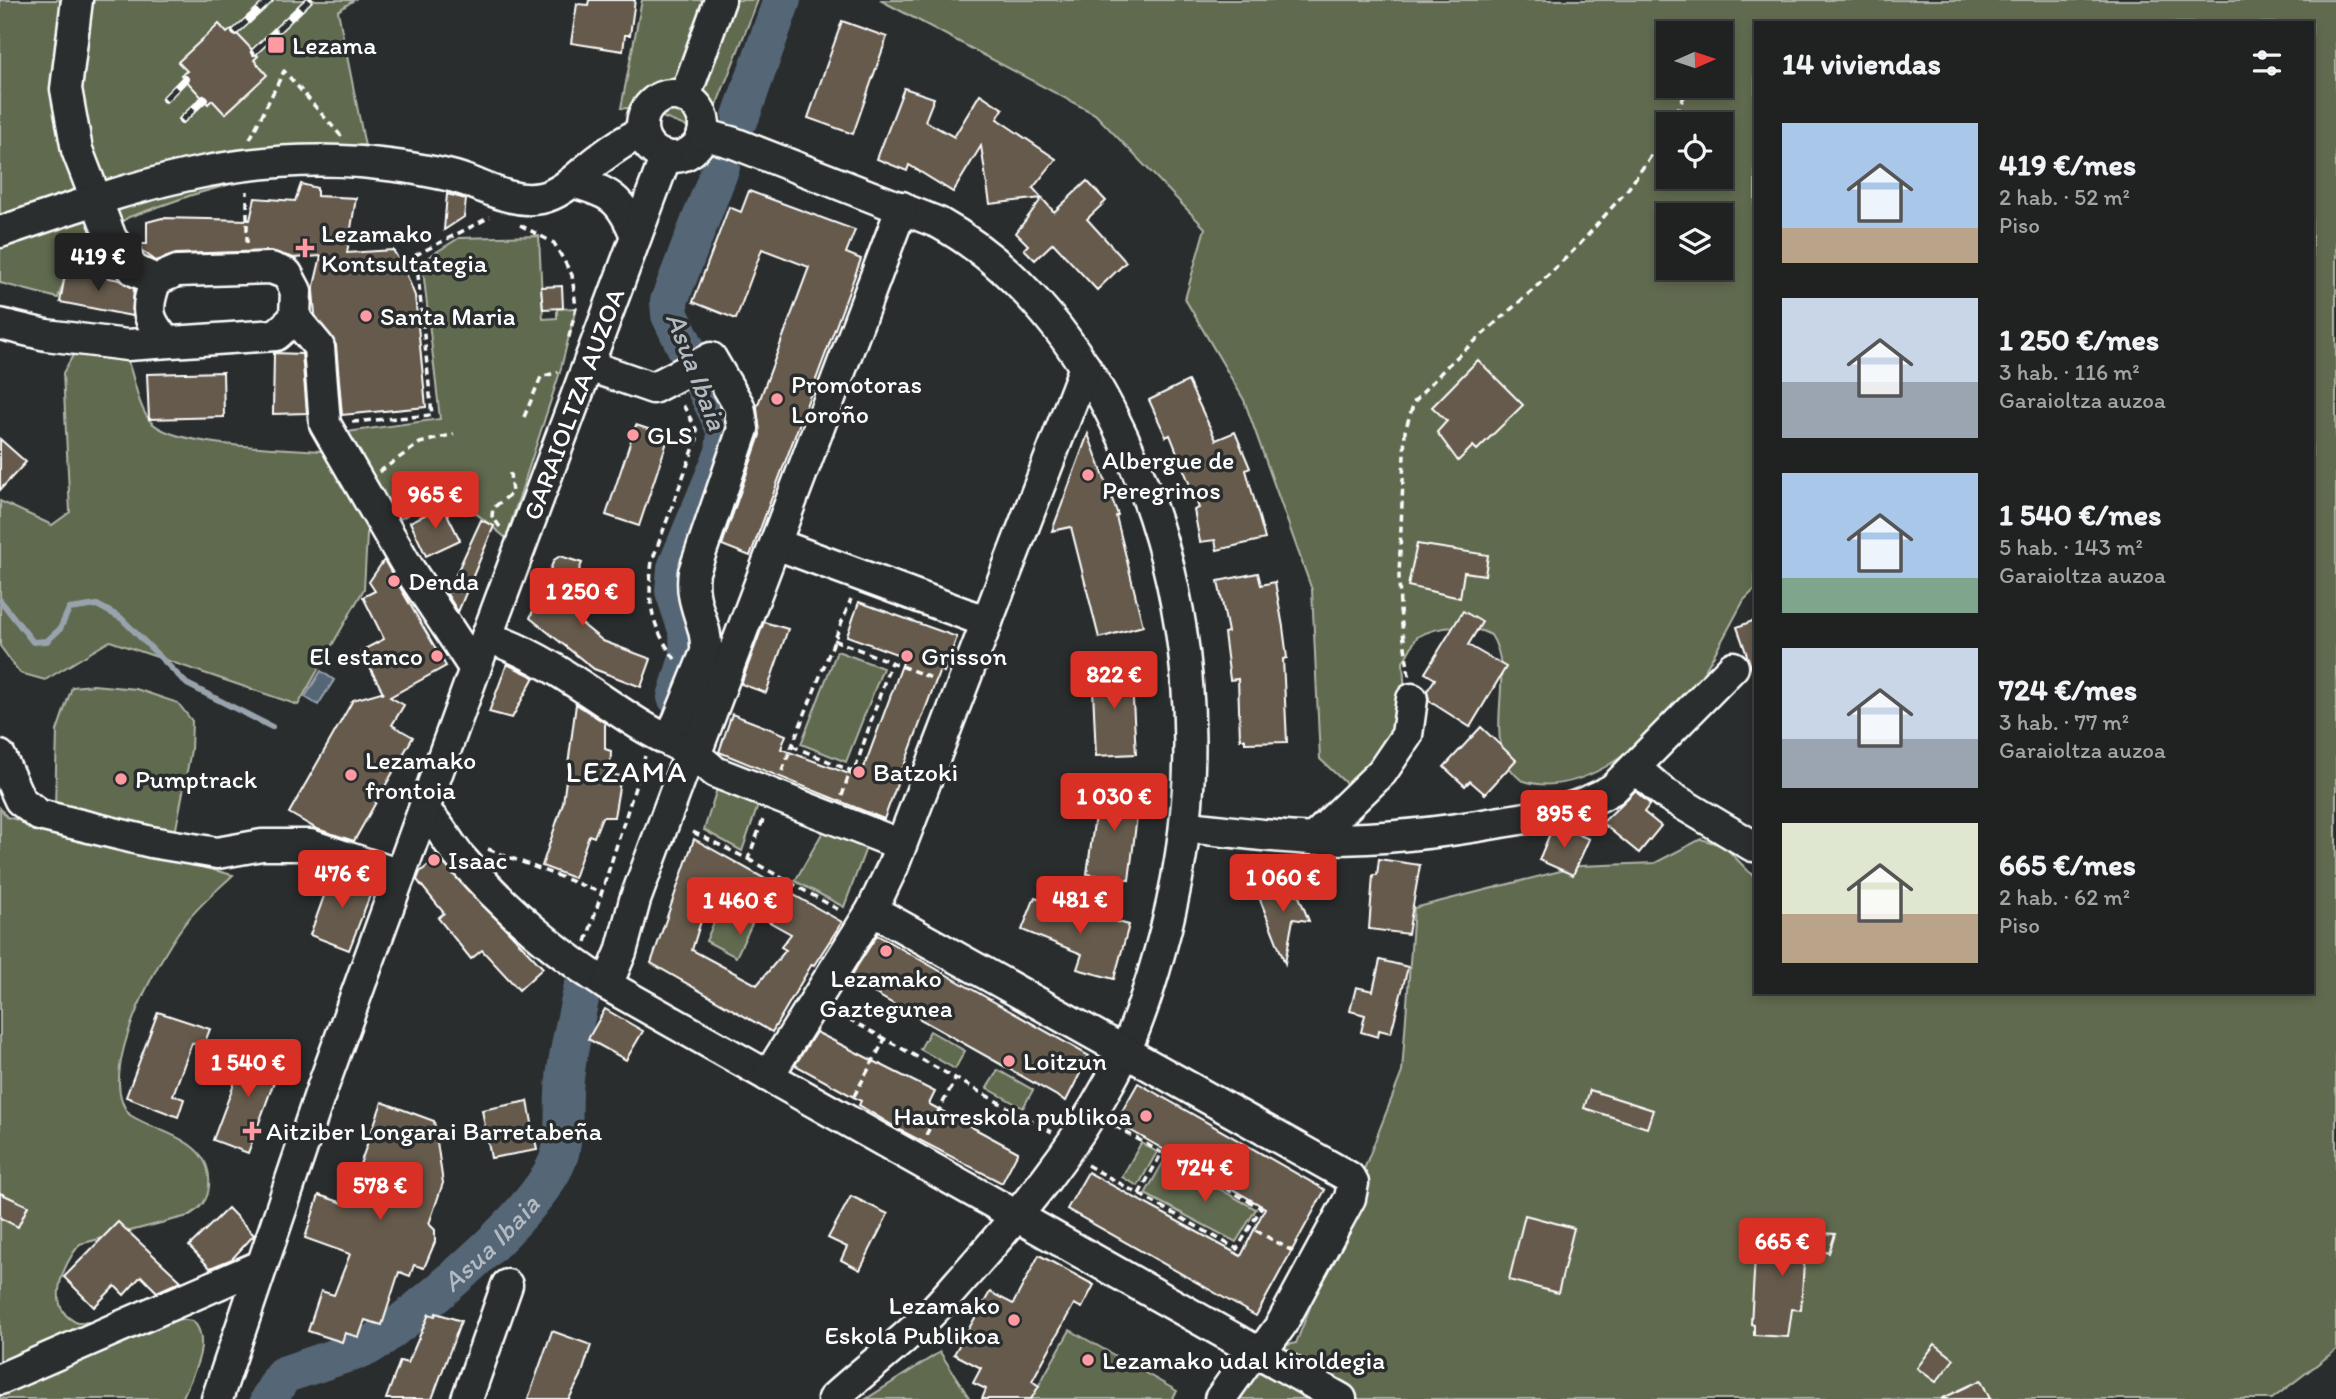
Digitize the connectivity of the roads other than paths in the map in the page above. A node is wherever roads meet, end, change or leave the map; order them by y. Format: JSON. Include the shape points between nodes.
{"nodes":[{"id":1,"x":77,"y":0,"type":"edge"},
{"id":2,"x":720,"y":0,"type":"edge"},
{"id":3,"x":685,"y":97,"type":"junction"},
{"id":4,"x":642,"y":132,"type":"junction"},
{"id":5,"x":702,"y":134,"type":"junction"},
{"id":6,"x":666,"y":156,"type":"junction"},
{"id":7,"x":572,"y":181,"type":"junction"},
{"id":8,"x":97,"y":199,"type":"junction"},
{"id":9,"x":902,"y":207,"type":"junction"},
{"id":10,"x":0,"y":232,"type":"edge"},
{"id":11,"x":636,"y":236,"type":"junction"},
{"id":12,"x":156,"y":280,"type":"junction"},
{"id":13,"x":295,"y":318,"type":"junction"},
{"id":14,"x":0,"y":324,"type":"edge"},
{"id":15,"x":167,"y":342,"type":"junction"},
{"id":16,"x":1085,"y":367,"type":"junction"},
{"id":17,"x":601,"y":370,"type":"dead end"},
{"id":18,"x":1108,"y":407,"type":"junction"},
{"id":19,"x":1067,"y":414,"type":"junction"},
{"id":20,"x":776,"y":544,"type":"junction"},
{"id":21,"x":987,"y":622,"type":"junction"},
{"id":22,"x":503,"y":643,"type":"dead end"},
{"id":23,"x":1733,"y":667,"type":"dead end"},
{"id":24,"x":475,"y":668,"type":"junction"},
{"id":25,"x":1412,"y":699,"type":"road end"},
{"id":26,"x":673,"y":742,"type":"junction"},
{"id":27,"x":0,"y":756,"type":"edge"},
{"id":28,"x":1635,"y":768,"type":"junction"},
{"id":29,"x":424,"y":810,"type":"junction"},
{"id":30,"x":1186,"y":827,"type":"junction"},
{"id":31,"x":886,"y":839,"type":"dead end"},
{"id":32,"x":1313,"y":839,"type":"junction"},
{"id":33,"x":1753,"y":846,"type":"dead end"},
{"id":34,"x":400,"y":875,"type":"junction"},
{"id":35,"x":862,"y":914,"type":"junction"},
{"id":36,"x":607,"y":985,"type":"junction"},
{"id":37,"x":1125,"y":1051,"type":"junction"},
{"id":38,"x":768,"y":1076,"type":"junction"},
{"id":39,"x":1017,"y":1219,"type":"junction"},
{"id":40,"x":262,"y":1265,"type":"junction"},
{"id":41,"x":507,"y":1285,"type":"dead end"},
{"id":42,"x":1257,"y":1352,"type":"junction"},
{"id":43,"x":0,"y":1379,"type":"edge"},
{"id":44,"x":216,"y":1399,"type":"edge"},
{"id":45,"x":467,"y":1399,"type":"edge"},
{"id":46,"x":833,"y":1399,"type":"edge"},
{"id":47,"x":1220,"y":1399,"type":"edge"},
{"id":48,"x":1341,"y":1399,"type":"edge"}],
"edges":[{"from":1,"to":8,"type":"street","via":[[66,89],[77,150]]},
{"from":2,"to":3,"type":"street"},
{"from":3,"to":4,"type":"street","via":[[659,98],[648,107]]},
{"from":3,"to":5,"type":"street","via":[[700,112]]},
{"from":4,"to":6,"type":"street","via":[[655,152]]},
{"from":4,"to":7,"type":"street"},
{"from":5,"to":6,"type":"street","via":[[689,152]]},
{"from":5,"to":9,"type":"street"},
{"from":6,"to":11,"type":"street","name":"GARAIOLTZA AUZOA"},
{"from":7,"to":8,"type":"street","via":[[544,197],[523,201],[406,167],[317,161],[247,164],[159,179]]},
{"from":7,"to":11,"type":"street","via":[[617,200]]},
{"from":8,"to":10,"type":"street"},
{"from":8,"to":12,"type":"street","via":[[118,249],[134,270]]},
{"from":9,"to":16,"type":"street","via":[[963,236],[1014,279],[1046,313]]},
{"from":9,"to":20,"type":"street"},
{"from":11,"to":24,"type":"street","name":"GARAIOLTZA AUZOA"},
{"from":12,"to":13,"type":"street","via":[[177,271],[271,268],[287,274],[296,291]]},
{"from":12,"to":15,"type":"street","via":[[148,302],[151,325]]},
{"from":13,"to":15,"type":"street","via":[[276,335]]},
{"from":13,"to":24,"type":"street","via":[[319,347],[325,424],[409,569]]},
{"from":14,"to":15,"type":"street","via":[[127,345]]},
{"from":16,"to":18,"type":"street"},
{"from":16,"to":19,"type":"street"},
{"from":17,"to":26,"type":"street","via":[[653,388],[711,358],[738,406],[743,429],[694,572],[691,590],[707,638],[706,652]]},
{"from":18,"to":19,"type":"street","via":[[1092,405]]},
{"from":18,"to":30,"type":"street","via":[[1158,524],[1174,590],[1187,677]]},
{"from":19,"to":21,"type":"street"},
{"from":20,"to":21,"type":"street"},
{"from":20,"to":26,"type":"street","via":[[755,595]]},
{"from":21,"to":35,"type":"street","via":[[893,866]]},
{"from":22,"to":26,"type":"street","via":[[536,656]]},
{"from":23,"to":28,"type":"street"},
{"from":24,"to":29,"type":"street","name":"GARAIOLTZA AUZOA"},
{"from":25,"to":32,"type":"street","via":[[1407,735],[1382,772]]},
{"from":26,"to":31,"type":"street","via":[[715,772]]},
{"from":26,"to":36,"type":"street","via":[[683,771]]},
{"from":27,"to":34,"type":"street","via":[[20,800],[39,815],[217,853],[262,845],[310,845]]},
{"from":28,"to":32,"type":"street","via":[[1613,789],[1558,813],[1453,831]]},
{"from":28,"to":33,"type":"street","via":[[1664,793]]},
{"from":29,"to":34,"type":"street","name":"GARAIOLTZA AUZOA"},
{"from":29,"to":36,"type":"street","via":[[460,856],[548,945]]},
{"from":30,"to":32,"type":"street"},
{"from":30,"to":37,"type":"street","via":[[1176,896]]},
{"from":34,"to":40,"type":"street","name":"GARAIOLTZA AUZOA"},
{"from":35,"to":37,"type":"street"},
{"from":35,"to":38,"type":"street"},
{"from":36,"to":38,"type":"street"},
{"from":37,"to":39,"type":"street","via":[[1081,1133]]},
{"from":37,"to":42,"type":"street","via":[[1343,1173],[1353,1183],[1350,1198],[1281,1325]]},
{"from":38,"to":39,"type":"street"},
{"from":39,"to":42,"type":"street"},
{"from":39,"to":46,"type":"street","via":[[932,1312]]},
{"from":40,"to":43,"type":"street"},
{"from":40,"to":44,"type":"street","name":"GARAIOLTZA AUZOA"},
{"from":41,"to":45,"type":"street"},
{"from":42,"to":47,"type":"street"},
{"from":42,"to":48,"type":"street"}]}
